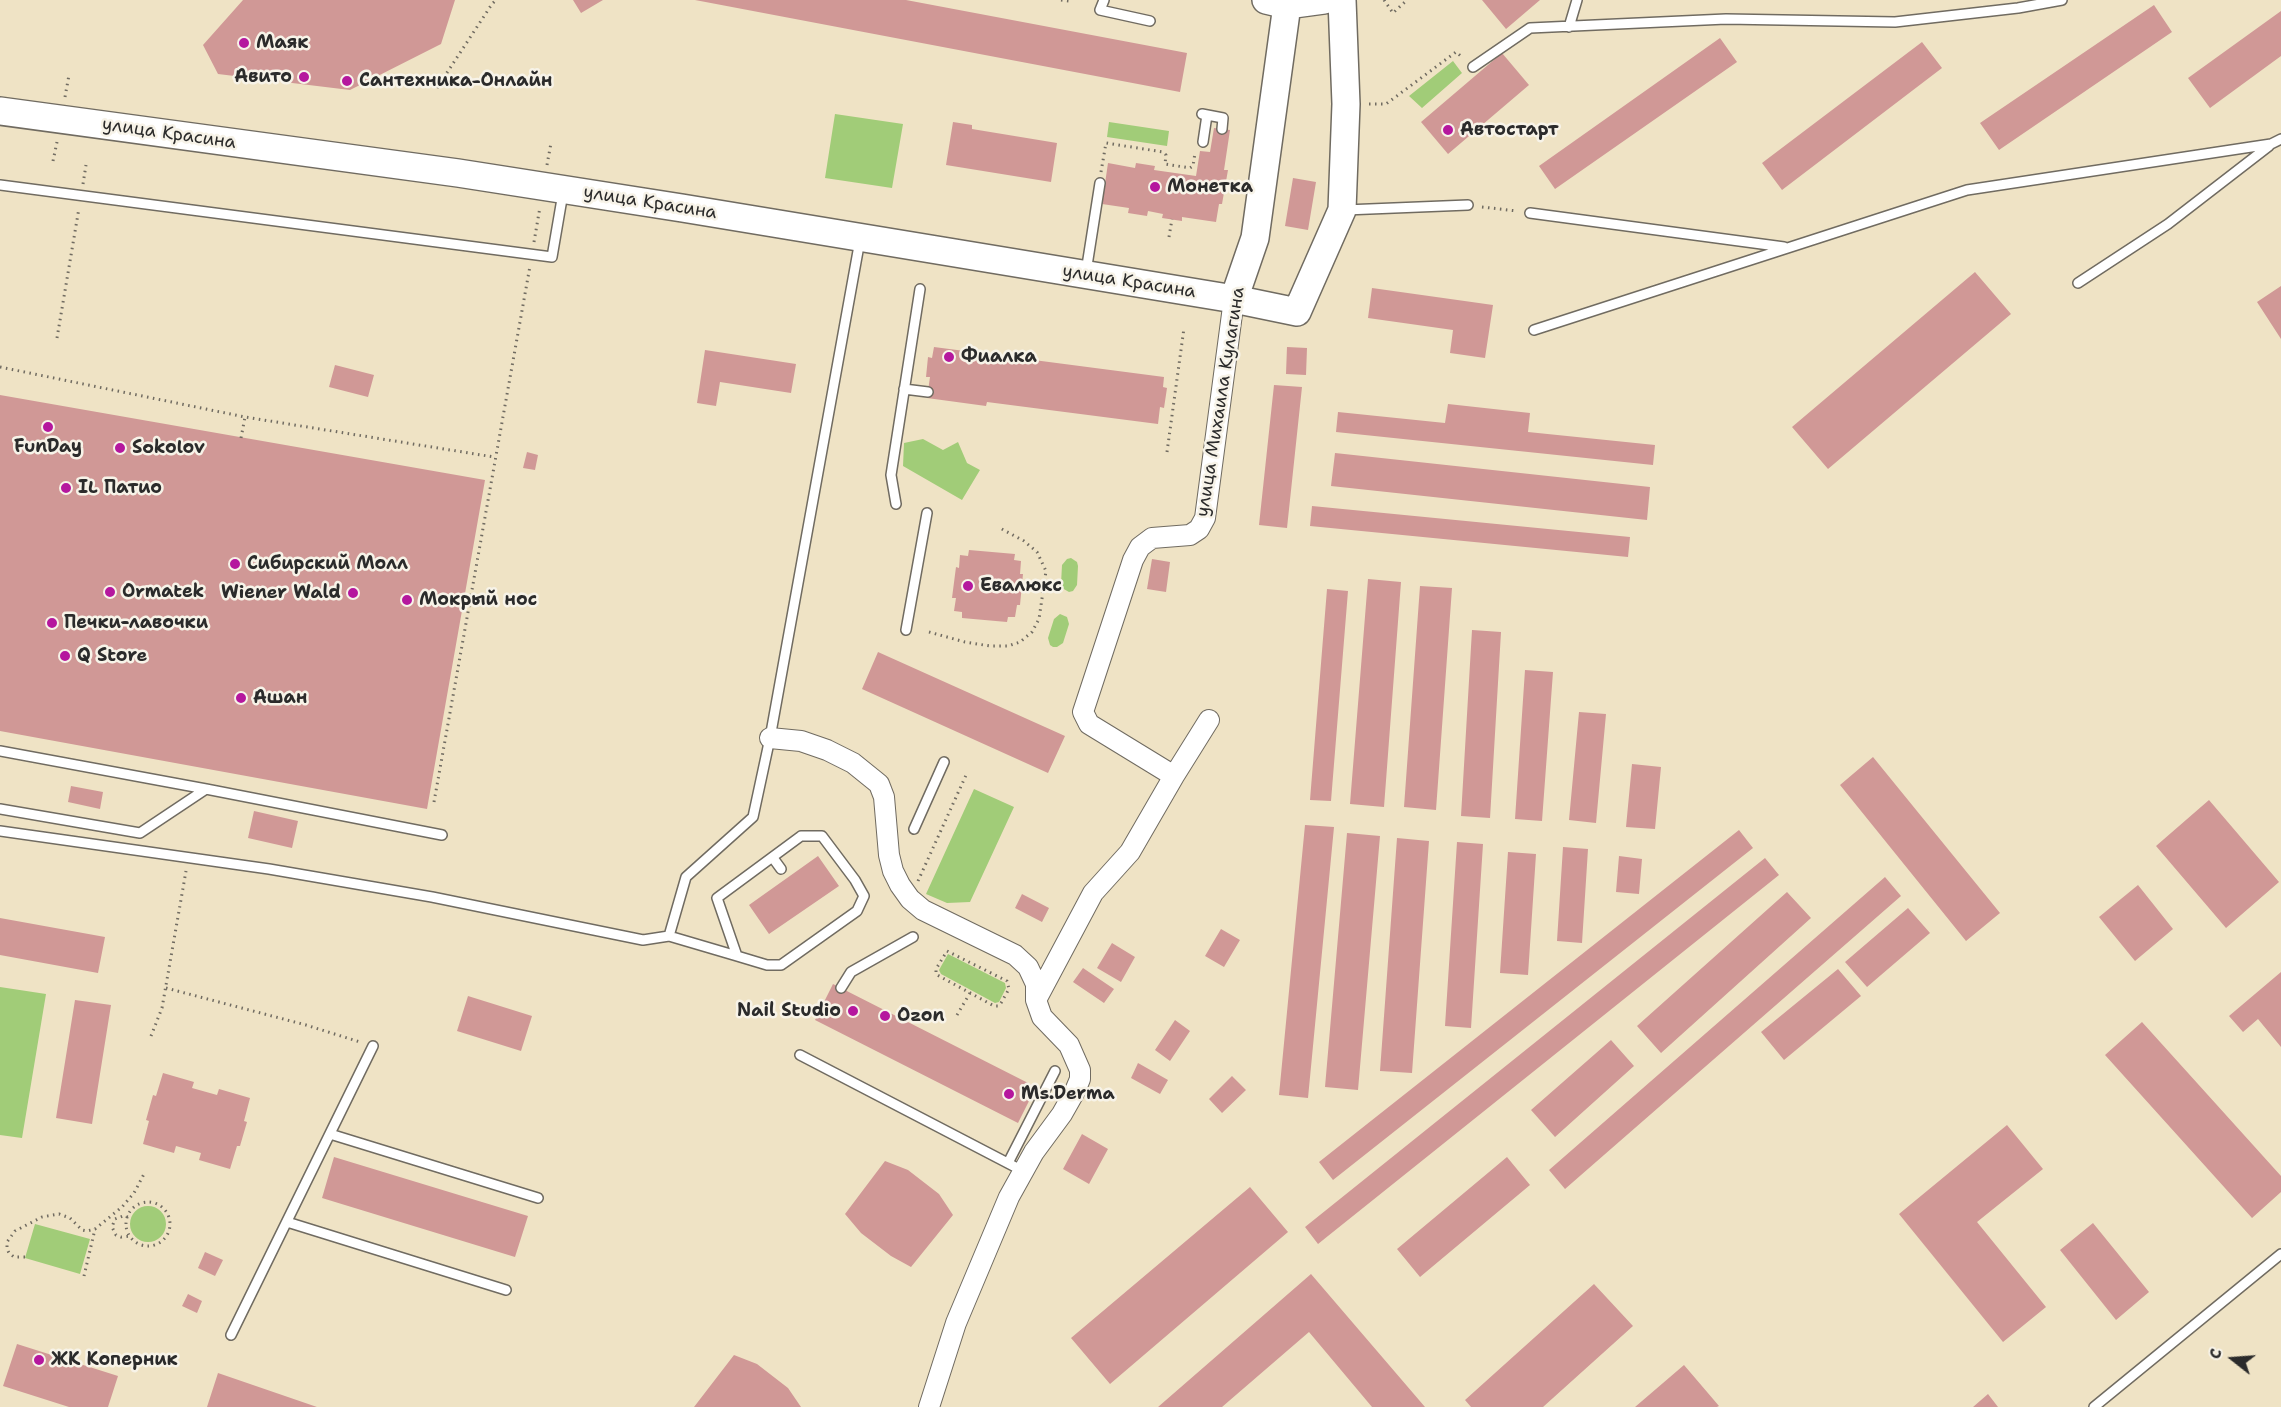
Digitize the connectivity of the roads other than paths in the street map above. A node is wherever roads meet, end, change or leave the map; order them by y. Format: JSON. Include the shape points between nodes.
{"nodes":[{"id":1,"x":1104,"y":0,"type":"edge"},
{"id":2,"x":1324,"y":0,"type":"edge"},
{"id":3,"x":1342,"y":0,"type":"edge"},
{"id":4,"x":1577,"y":0,"type":"edge"},
{"id":5,"x":2062,"y":0,"type":"edge"},
{"id":6,"x":1277,"y":3,"type":"edge"},
{"id":7,"x":1150,"y":21,"type":"dead end"},
{"id":8,"x":1569,"y":27,"type":"junction"},
{"id":9,"x":1473,"y":67,"type":"road end"},
{"id":10,"x":0,"y":111,"type":"edge"},
{"id":11,"x":1222,"y":129,"type":"dead end"},
{"id":12,"x":2281,"y":139,"type":"edge"},
{"id":13,"x":1203,"y":142,"type":"road end"},
{"id":14,"x":2271,"y":144,"type":"junction"},
{"id":15,"x":1100,"y":183,"type":"road end"},
{"id":16,"x":0,"y":185,"type":"edge"},
{"id":17,"x":554,"y":188,"type":"junction"},
{"id":18,"x":1468,"y":206,"type":"road end"},
{"id":19,"x":1342,"y":210,"type":"junction"},
{"id":20,"x":1530,"y":213,"type":"road end"},
{"id":21,"x":860,"y":237,"type":"junction"},
{"id":22,"x":1788,"y":248,"type":"junction"},
{"id":23,"x":1086,"y":275,"type":"junction"},
{"id":24,"x":2078,"y":283,"type":"dead end"},
{"id":25,"x":920,"y":289,"type":"dead end"},
{"id":26,"x":1234,"y":299,"type":"junction"},
{"id":27,"x":1534,"y":330,"type":"dead end"},
{"id":28,"x":904,"y":389,"type":"junction"},
{"id":29,"x":928,"y":393,"type":"dead end"},
{"id":30,"x":896,"y":504,"type":"dead end"},
{"id":31,"x":927,"y":513,"type":"dead end"},
{"id":32,"x":906,"y":630,"type":"dead end"},
{"id":33,"x":1209,"y":720,"type":"dead end"},
{"id":34,"x":770,"y":738,"type":"junction"},
{"id":35,"x":0,"y":751,"type":"edge"},
{"id":36,"x":944,"y":762,"type":"dead end"},
{"id":37,"x":1174,"y":776,"type":"junction"},
{"id":38,"x":206,"y":789,"type":"junction"},
{"id":39,"x":0,"y":809,"type":"edge"},
{"id":40,"x":914,"y":829,"type":"dead end"},
{"id":41,"x":0,"y":831,"type":"edge"},
{"id":42,"x":442,"y":835,"type":"dead end"},
{"id":43,"x":773,"y":858,"type":"junction"},
{"id":44,"x":781,"y":869,"type":"dead end"},
{"id":45,"x":669,"y":936,"type":"junction"},
{"id":46,"x":913,"y":937,"type":"dead end"},
{"id":47,"x":737,"y":956,"type":"junction"},
{"id":48,"x":841,"y":988,"type":"dead end"},
{"id":49,"x":1036,"y":1000,"type":"junction"},
{"id":50,"x":373,"y":1046,"type":"road end"},
{"id":51,"x":800,"y":1055,"type":"dead end"},
{"id":52,"x":1055,"y":1071,"type":"dead end"},
{"id":53,"x":330,"y":1134,"type":"junction"},
{"id":54,"x":1015,"y":1167,"type":"junction"},
{"id":55,"x":538,"y":1198,"type":"dead end"},
{"id":56,"x":287,"y":1222,"type":"junction"},
{"id":57,"x":2281,"y":1254,"type":"edge"},
{"id":58,"x":506,"y":1290,"type":"dead end"},
{"id":59,"x":231,"y":1335,"type":"dead end"},
{"id":60,"x":929,"y":1407,"type":"edge"},
{"id":61,"x":2094,"y":1407,"type":"edge"}],
"edges":[{"from":1,"to":7,"type":"lane","via":[[1100,10]]},
{"from":2,"to":6,"type":"street"},
{"from":3,"to":19,"type":"street","via":[[1346,104]]},
{"from":4,"to":8,"type":"lane"},
{"from":5,"to":8,"type":"lane","via":[[1895,22],[1726,19]]},
{"from":6,"to":26,"type":"street","name":"улица Михаила Кулагина","via":[[1256,238]]},
{"from":8,"to":9,"type":"lane","via":[[1530,28]]},
{"from":10,"to":17,"type":"street","name":"улица Красина"},
{"from":11,"to":13,"type":"lane","via":[[1223,118],[1204,115]]},
{"from":12,"to":14,"type":"lane"},
{"from":14,"to":22,"type":"lane","via":[[1967,190]]},
{"from":14,"to":24,"type":"lane","via":[[2168,224]]},
{"from":15,"to":23,"type":"lane"},
{"from":16,"to":17,"type":"lane","via":[[552,257]]},
{"from":17,"to":21,"type":"street","name":"улица Красина"},
{"from":18,"to":19,"type":"lane"},
{"from":19,"to":26,"type":"street","name":"улица Красина","via":[[1297,312]]},
{"from":20,"to":22,"type":"lane"},
{"from":21,"to":23,"type":"street","name":"улица Красина"},
{"from":21,"to":34,"type":"lane"},
{"from":22,"to":27,"type":"lane"},
{"from":23,"to":26,"type":"street","name":"улица Красина"},
{"from":25,"to":28,"type":"lane"},
{"from":26,"to":37,"type":"street","name":"улица Михаила Кулагина","via":[[1205,518],[1190,536],[1152,538],[1140,547],[1132,560],[1083,712],[1089,724]]},
{"from":28,"to":29,"type":"lane"},
{"from":28,"to":30,"type":"lane","via":[[891,475]]},
{"from":31,"to":32,"type":"lane"},
{"from":33,"to":37,"type":"street"},
{"from":34,"to":45,"type":"lane","via":[[753,817],[686,877]]},
{"from":34,"to":49,"type":"street","via":[[801,741],[827,750],[853,763],[879,784],[893,871],[910,899],[934,917],[1015,955],[1028,967],[1036,984]]},
{"from":35,"to":38,"type":"lane"},
{"from":36,"to":40,"type":"lane"},
{"from":37,"to":49,"type":"street","via":[[1130,852],[1093,893]]},
{"from":38,"to":39,"type":"lane","via":[[140,833]]},
{"from":38,"to":42,"type":"lane"},
{"from":41,"to":45,"type":"lane","via":[[269,869],[643,940]]},
{"from":43,"to":44,"type":"lane"},
{"from":43,"to":47,"type":"lane","via":[[717,898]]},
{"from":43,"to":47,"type":"lane","via":[[801,836],[822,836],[864,896],[857,911],[781,965]]},
{"from":45,"to":47,"type":"lane"},
{"from":46,"to":48,"type":"lane","via":[[851,972]]},
{"from":49,"to":54,"type":"street","via":[[1042,1017],[1073,1052],[1080,1079],[1062,1114],[1034,1152]]},
{"from":50,"to":53,"type":"lane"},
{"from":51,"to":54,"type":"lane"},
{"from":52,"to":54,"type":"lane"},
{"from":53,"to":55,"type":"lane"},
{"from":53,"to":56,"type":"lane"},
{"from":54,"to":60,"type":"street","via":[[1009,1197],[956,1323]]},
{"from":56,"to":58,"type":"lane"},
{"from":56,"to":59,"type":"lane"},
{"from":57,"to":61,"type":"lane"}]}
